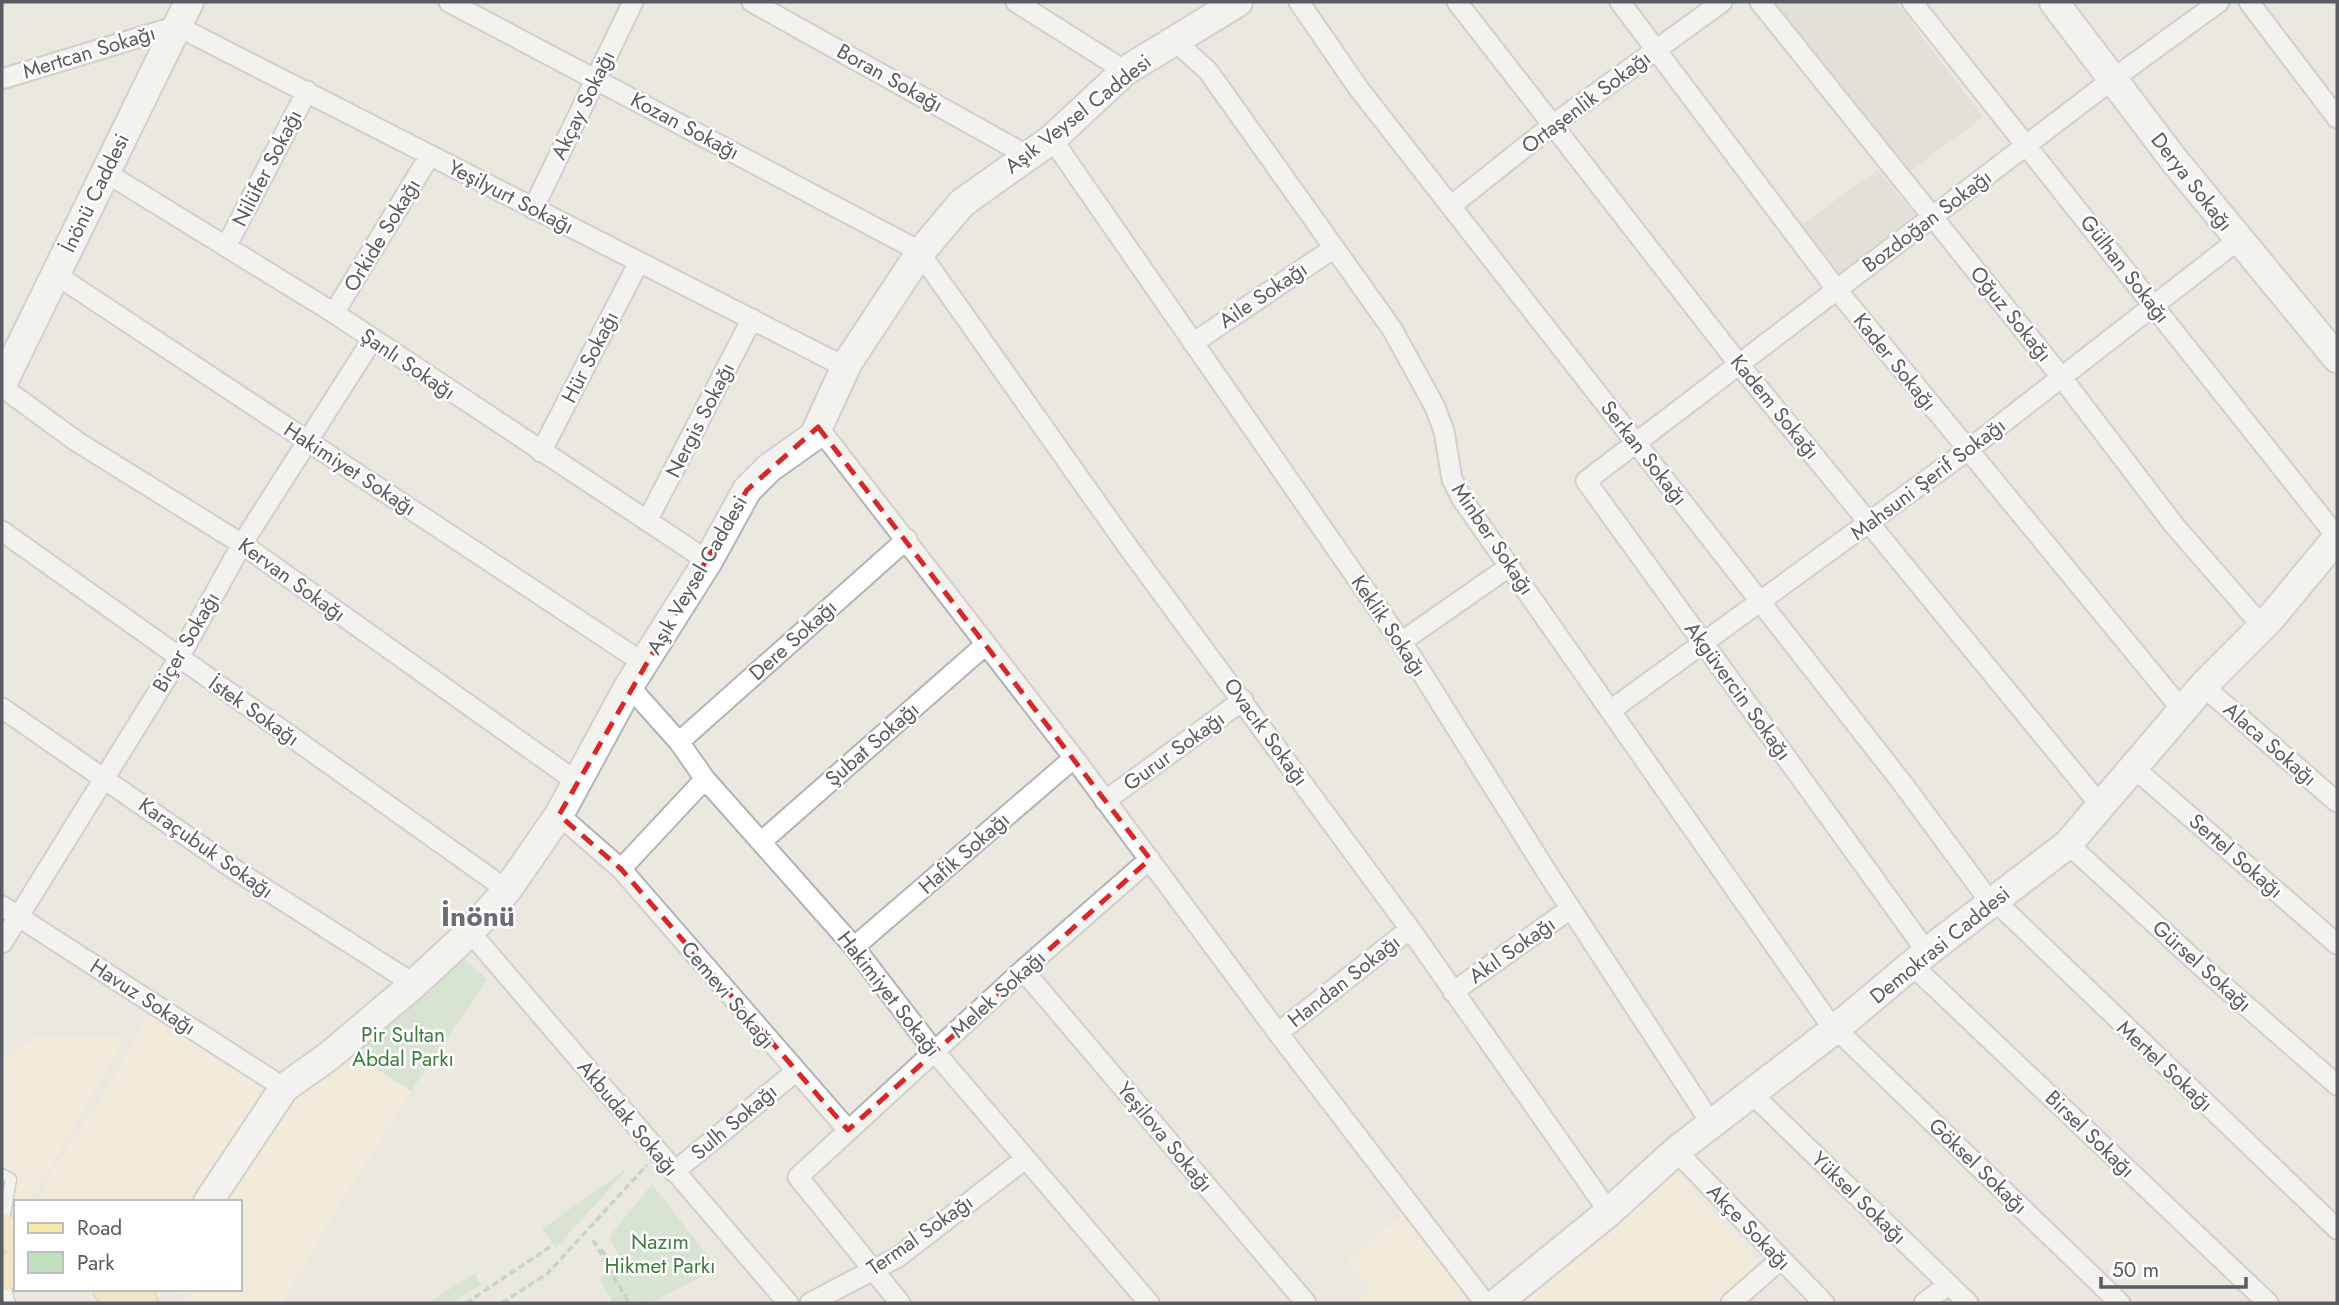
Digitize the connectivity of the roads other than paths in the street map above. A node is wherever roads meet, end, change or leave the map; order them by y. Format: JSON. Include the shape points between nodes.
{"nodes":[{"id":1,"x":449,"y":2,"type":"edge"},
{"id":2,"x":633,"y":2,"type":"edge"},
{"id":3,"x":752,"y":2,"type":"edge"},
{"id":4,"x":1016,"y":2,"type":"edge"},
{"id":5,"x":1238,"y":2,"type":"edge"},
{"id":6,"x":1299,"y":2,"type":"edge"},
{"id":7,"x":1457,"y":2,"type":"edge"},
{"id":8,"x":1620,"y":2,"type":"edge"},
{"id":9,"x":1722,"y":2,"type":"edge"},
{"id":10,"x":1760,"y":2,"type":"edge"},
{"id":11,"x":1912,"y":2,"type":"edge"},
{"id":12,"x":2054,"y":2,"type":"edge"},
{"id":13,"x":2219,"y":2,"type":"edge"},
{"id":14,"x":2249,"y":2,"type":"edge"},
{"id":15,"x":183,"y":14,"type":"edge"},
{"id":16,"x":1175,"y":41,"type":"junction"},
{"id":17,"x":1658,"y":49,"type":"junction"},
{"id":18,"x":1125,"y":72,"type":"junction"},
{"id":19,"x":2,"y":79,"type":"edge"},
{"id":20,"x":595,"y":79,"type":"junction"},
{"id":21,"x":2113,"y":79,"type":"junction"},
{"id":22,"x":307,"y":91,"type":"junction"},
{"id":23,"x":2337,"y":118,"type":"edge"},
{"id":24,"x":1554,"y":124,"type":"junction"},
{"id":25,"x":1052,"y":139,"type":"junction"},
{"id":26,"x":2026,"y":145,"type":"junction"},
{"id":27,"x":1028,"y":156,"type":"junction"},
{"id":28,"x":429,"y":157,"type":"junction"},
{"id":29,"x":105,"y":172,"type":"junction"},
{"id":30,"x":1452,"y":205,"type":"junction"},
{"id":31,"x":533,"y":209,"type":"junction"},
{"id":32,"x":1934,"y":218,"type":"junction"},
{"id":33,"x":2238,"y":240,"type":"junction"},
{"id":34,"x":227,"y":245,"type":"junction"},
{"id":35,"x":1334,"y":248,"type":"junction"},
{"id":36,"x":921,"y":253,"type":"junction"},
{"id":37,"x":639,"y":262,"type":"junction"},
{"id":38,"x":55,"y":274,"type":"junction"},
{"id":39,"x":1837,"y":290,"type":"junction"},
{"id":40,"x":2154,"y":305,"type":"junction"},
{"id":41,"x":334,"y":313,"type":"junction"},
{"id":42,"x":752,"y":320,"type":"junction"},
{"id":43,"x":372,"y":340,"type":"junction"},
{"id":44,"x":1193,"y":342,"type":"junction"},
{"id":45,"x":2337,"y":358,"type":"edge"},
{"id":46,"x":1738,"y":363,"type":"junction"},
{"id":47,"x":845,"y":367,"type":"junction"},
{"id":48,"x":2062,"y":378,"type":"junction"},
{"id":49,"x":2,"y":385,"type":"edge"},
{"id":50,"x":818,"y":427,"type":"junction"},
{"id":51,"x":309,"y":442,"type":"junction"},
{"id":52,"x":1637,"y":444,"type":"junction"},
{"id":53,"x":1968,"y":450,"type":"junction"},
{"id":54,"x":541,"y":452,"type":"junction"},
{"id":55,"x":647,"y":522,"type":"junction"},
{"id":56,"x":1870,"y":523,"type":"junction"},
{"id":57,"x":2,"y":531,"type":"edge"},
{"id":58,"x":907,"y":539,"type":"junction"},
{"id":59,"x":2336,"y":541,"type":"edge"},
{"id":60,"x":242,"y":544,"type":"junction"},
{"id":61,"x":708,"y":561,"type":"junction"},
{"id":62,"x":1510,"y":566,"type":"junction"},
{"id":63,"x":1759,"y":603,"type":"junction"},
{"id":64,"x":2262,"y":626,"type":"dead end"},
{"id":65,"x":1401,"y":642,"type":"junction"},
{"id":66,"x":1704,"y":643,"type":"junction"},
{"id":67,"x":984,"y":646,"type":"junction"},
{"id":68,"x":179,"y":658,"type":"junction"},
{"id":69,"x":637,"y":675,"type":"junction"},
{"id":70,"x":2203,"y":686,"type":"junction"},
{"id":71,"x":1243,"y":700,"type":"junction"},
{"id":72,"x":2,"y":708,"type":"edge"},
{"id":73,"x":1611,"y":710,"type":"junction"},
{"id":74,"x":2183,"y":711,"type":"junction"},
{"id":75,"x":679,"y":742,"type":"junction"},
{"id":76,"x":1074,"y":758,"type":"junction"},
{"id":77,"x":2134,"y":768,"type":"junction"},
{"id":78,"x":104,"y":777,"type":"junction"},
{"id":79,"x":705,"y":779,"type":"junction"},
{"id":80,"x":577,"y":782,"type":"junction"},
{"id":81,"x":1105,"y":802,"type":"junction"},
{"id":82,"x":2337,"y":802,"type":"edge"},
{"id":83,"x":2101,"y":806,"type":"junction"},
{"id":84,"x":558,"y":815,"type":"junction"},
{"id":85,"x":761,"y":842,"type":"junction"},
{"id":86,"x":2068,"y":844,"type":"junction"},
{"id":87,"x":1150,"y":859,"type":"junction"},
{"id":88,"x":621,"y":869,"type":"junction"},
{"id":89,"x":507,"y":890,"type":"junction"},
{"id":90,"x":1993,"y":902,"type":"junction"},
{"id":91,"x":2,"y":906,"type":"edge"},
{"id":92,"x":1570,"y":909,"type":"junction"},
{"id":93,"x":20,"y":918,"type":"junction"},
{"id":94,"x":1409,"y":929,"type":"junction"},
{"id":95,"x":470,"y":932,"type":"junction"},
{"id":96,"x":2,"y":943,"type":"edge"},
{"id":97,"x":2337,"y":944,"type":"edge"},
{"id":98,"x":854,"y":947,"type":"junction"},
{"id":99,"x":1919,"y":959,"type":"junction"},
{"id":100,"x":1023,"y":970,"type":"junction"},
{"id":101,"x":414,"y":984,"type":"junction"},
{"id":102,"x":1453,"y":992,"type":"junction"},
{"id":103,"x":1835,"y":1030,"type":"junction"},
{"id":104,"x":1278,"y":1033,"type":"junction"},
{"id":105,"x":934,"y":1051,"type":"junction"},
{"id":106,"x":794,"y":1073,"type":"junction"},
{"id":107,"x":2337,"y":1085,"type":"edge"},
{"id":108,"x":284,"y":1088,"type":"junction"},
{"id":109,"x":1751,"y":1093,"type":"junction"},
{"id":110,"x":1711,"y":1123,"type":"junction"},
{"id":111,"x":848,"y":1130,"type":"junction"},
{"id":112,"x":1676,"y":1151,"type":"junction"},
{"id":113,"x":1025,"y":1159,"type":"junction"},
{"id":114,"x":674,"y":1172,"type":"junction"},
{"id":115,"x":2,"y":1174,"type":"edge"},
{"id":116,"x":209,"y":1200,"type":"edge"},
{"id":117,"x":1609,"y":1212,"type":"junction"},
{"id":118,"x":2337,"y":1229,"type":"edge"},
{"id":119,"x":2,"y":1230,"type":"edge"},
{"id":120,"x":1780,"y":1260,"type":"junction"},
{"id":121,"x":873,"y":1270,"type":"junction"},
{"id":122,"x":2,"y":1276,"type":"edge"},
{"id":123,"x":1948,"y":1285,"type":"junction"},
{"id":124,"x":114,"y":1291,"type":"edge"},
{"id":125,"x":10,"y":1303,"type":"edge"},
{"id":126,"x":141,"y":1303,"type":"edge"},
{"id":127,"x":788,"y":1303,"type":"edge"},
{"id":128,"x":810,"y":1303,"type":"edge"},
{"id":129,"x":900,"y":1303,"type":"edge"},
{"id":130,"x":1149,"y":1303,"type":"edge"},
{"id":131,"x":1306,"y":1303,"type":"edge"},
{"id":132,"x":1485,"y":1303,"type":"edge"},
{"id":133,"x":1497,"y":1303,"type":"edge"},
{"id":134,"x":1731,"y":1303,"type":"edge"},
{"id":135,"x":1824,"y":1303,"type":"edge"},
{"id":136,"x":1924,"y":1303,"type":"edge"},
{"id":137,"x":1968,"y":1303,"type":"edge"},
{"id":138,"x":2120,"y":1303,"type":"edge"},
{"id":139,"x":2268,"y":1303,"type":"edge"}],
"edges":[{"from":1,"to":20,"type":"street","name":"Kozan Sokağı"},
{"from":2,"to":20,"type":"street","name":"Akçay Sokağı"},
{"from":3,"to":27,"type":"street","name":"Boran Sokağı"},
{"from":4,"to":18,"type":"street"},
{"from":5,"to":16,"type":"street","name":"Aşık Veysel Caddesi"},
{"from":6,"to":30,"type":"street","name":"Serkan Sokağı","via":[[1359,89]]},
{"from":7,"to":24,"type":"street","name":"Kadem Sokağı"},
{"from":8,"to":17,"type":"street","name":"Kader Sokağı"},
{"from":9,"to":17,"type":"street","name":"Ortaşenlik Sokağı"},
{"from":10,"to":32,"type":"street","name":"Oğuz Sokağı"},
{"from":11,"to":26,"type":"street","name":"Gülhan Sokağı"},
{"from":12,"to":21,"type":"street","name":"Derya Sokağı"},
{"from":13,"to":21,"type":"street","name":"Bozdoğan Sokağı"},
{"from":14,"to":23,"type":"street"},
{"from":15,"to":19,"type":"street","name":"Mertcan Sokağı"},
{"from":15,"to":22,"type":"street","name":"Yeşilyurt Sokağı"},
{"from":15,"to":29,"type":"street","name":"İnönü Caddesi"},
{"from":16,"to":18,"type":"street","name":"Aşık Veysel Caddesi"},
{"from":16,"to":35,"type":"street","name":"Minber Sokağı","via":[[1208,71]]},
{"from":17,"to":24,"type":"street","name":"Ortaşenlik Sokağı"},
{"from":17,"to":39,"type":"street","name":"Kader Sokağı"},
{"from":18,"to":25,"type":"street","name":"Aşık Veysel Caddesi"},
{"from":20,"to":31,"type":"street","name":"Akçay Sokağı"},
{"from":20,"to":36,"type":"street","name":"Kozan Sokağı"},
{"from":21,"to":26,"type":"street","name":"Bozdoğan Sokağı"},
{"from":21,"to":33,"type":"street","name":"Derya Sokağı"},
{"from":22,"to":28,"type":"street","name":"Yeşilyurt Sokağı"},
{"from":22,"to":34,"type":"street","name":"Nilüfer Sokağı"},
{"from":24,"to":30,"type":"street","name":"Ortaşenlik Sokağı"},
{"from":24,"to":46,"type":"street","name":"Kadem Sokağı"},
{"from":25,"to":27,"type":"street","name":"Aşık Veysel Caddesi"},
{"from":25,"to":44,"type":"street","name":"Keklik Sokağı"},
{"from":26,"to":32,"type":"street","name":"Bozdoğan Sokağı"},
{"from":26,"to":40,"type":"street","name":"Gülhan Sokağı"},
{"from":27,"to":36,"type":"street","name":"Aşık Veysel Caddesi","via":[[962,203]]},
{"from":28,"to":31,"type":"street","name":"Yeşilyurt Sokağı"},
{"from":28,"to":41,"type":"street","name":"Orkide Sokağı"},
{"from":29,"to":34,"type":"street","name":"Şanlı Sokağı"},
{"from":29,"to":38,"type":"street","name":"İnönü Caddesi"},
{"from":30,"to":52,"type":"street","name":"Serkan Sokağı"},
{"from":31,"to":37,"type":"street","name":"Yeşilyurt Sokağı"},
{"from":32,"to":39,"type":"street","name":"Bozdoğan Sokağı"},
{"from":32,"to":48,"type":"street","name":"Oğuz Sokağı"},
{"from":33,"to":40,"type":"street","name":"Mahsuni Şerif Sokağı"},
{"from":33,"to":45,"type":"street","name":"Derya Sokağı"},
{"from":34,"to":41,"type":"street","name":"Şanlı Sokağı"},
{"from":35,"to":44,"type":"street","name":"Aile Sokağı"},
{"from":35,"to":62,"type":"street","name":"Minber Sokağı","via":[[1392,329],[1444,431],[1452,479]]},
{"from":36,"to":47,"type":"street","name":"Aşık Veysel Caddesi"},
{"from":36,"to":71,"type":"street","name":"Ovacık Sokağı","via":[[1128,547]]},
{"from":37,"to":42,"type":"street","name":"Yeşilyurt Sokağı"},
{"from":37,"to":54,"type":"street","name":"Hür Sokağı"},
{"from":38,"to":49,"type":"street","name":"İnönü Caddesi"},
{"from":38,"to":51,"type":"street","name":"Hakimiyet Sokağı"},
{"from":39,"to":46,"type":"street","name":"Bozdoğan Sokağı"},
{"from":39,"to":53,"type":"street","name":"Kader Sokağı"},
{"from":40,"to":48,"type":"street","name":"Mahsuni Şerif Sokağı"},
{"from":40,"to":59,"type":"street","name":"Gülhan Sokağı"},
{"from":41,"to":43,"type":"street","name":"Şanlı Sokağı"},
{"from":42,"to":47,"type":"street","name":"Yeşilyurt Sokağı"},
{"from":42,"to":55,"type":"street","name":"Nergis Sokağı"},
{"from":43,"to":51,"type":"street","name":"Biçer Sokağı"},
{"from":43,"to":54,"type":"street","name":"Şanlı Sokağı"},
{"from":44,"to":65,"type":"street","name":"Keklik Sokağı"},
{"from":46,"to":52,"type":"street","name":"Bozdoğan Sokağı"},
{"from":46,"to":56,"type":"street","name":"Kadem Sokağı"},
{"from":47,"to":50,"type":"street","name":"Aşık Veysel Caddesi"},
{"from":48,"to":53,"type":"street","name":"Mahsuni Şerif Sokağı"},
{"from":48,"to":64,"type":"street","name":"Oğuz Sokağı","via":[[2174,525]]},
{"from":49,"to":60,"type":"street","name":"Kervan Sokağı","via":[[76,441]]},
{"from":50,"to":58,"type":"street"},
{"from":50,"to":61,"type":"street","name":"Aşık Veysel Caddesi","via":[[814,436],[747,490]]},
{"from":51,"to":60,"type":"street","name":"Biçer Sokağı"},
{"from":51,"to":69,"type":"street","name":"Hakimiyet Sokağı"},
{"from":52,"to":63,"type":"street","name":"Serkan Sokağı"},
{"from":52,"to":66,"type":"street","name":"Akgüvercin Sokağı","via":[[1586,481]]},
{"from":53,"to":56,"type":"street","name":"Mahsuni Şerif Sokağı"},
{"from":53,"to":74,"type":"street","name":"Kader Sokağı"},
{"from":54,"to":55,"type":"street","name":"Şanlı Sokağı"},
{"from":55,"to":61,"type":"street","name":"Şanlı Sokağı"},
{"from":56,"to":63,"type":"street","name":"Mahsuni Şerif Sokağı"},
{"from":56,"to":83,"type":"street","name":"Kadem Sokağı"},
{"from":57,"to":68,"type":"street","name":"İstek Sokağı"},
{"from":58,"to":67,"type":"street"},
{"from":58,"to":75,"type":"street","name":"Dere Sokağı"},
{"from":59,"to":70,"type":"street","name":"Demokrasi Caddesi","via":[[2269,620]]},
{"from":60,"to":68,"type":"street","name":"Biçer Sokağı"},
{"from":60,"to":80,"type":"street","name":"Kervan Sokağı"},
{"from":61,"to":69,"type":"street","name":"Aşık Veysel Caddesi"},
{"from":62,"to":65,"type":"street"},
{"from":62,"to":73,"type":"street","name":"Minber Sokağı"},
{"from":63,"to":66,"type":"street","name":"Mahsuni Şerif Sokağı"},
{"from":63,"to":90,"type":"street","name":"Serkan Sokağı"},
{"from":65,"to":92,"type":"street","name":"Keklik Sokağı"},
{"from":66,"to":73,"type":"street","name":"Mahsuni Şerif Sokağı"},
{"from":66,"to":99,"type":"street","name":"Akgüvercin Sokağı"},
{"from":67,"to":76,"type":"street"},
{"from":67,"to":85,"type":"street","name":"Şubat Sokağı"},
{"from":68,"to":78,"type":"street","name":"Biçer Sokağı"},
{"from":68,"to":89,"type":"street","name":"İstek Sokağı"},
{"from":69,"to":75,"type":"street","name":"Hakimiyet Sokağı"},
{"from":69,"to":80,"type":"street","name":"Aşık Veysel Caddesi"},
{"from":70,"to":74,"type":"street","name":"Demokrasi Caddesi"},
{"from":70,"to":82,"type":"street","name":"Alaca Sokağı"},
{"from":71,"to":81,"type":"street","name":"Gurur Sokağı"},
{"from":71,"to":94,"type":"street","name":"Ovacık Sokağı"},
{"from":72,"to":78,"type":"street","name":"Karaçubuk Sokağı"},
{"from":73,"to":103,"type":"street","name":"Minber Sokağı"},
{"from":74,"to":77,"type":"street","name":"Demokrasi Caddesi"},
{"from":75,"to":79,"type":"street","name":"Hakimiyet Sokağı"},
{"from":76,"to":81,"type":"street"},
{"from":76,"to":98,"type":"street","name":"Hafik Sokağı"},
{"from":77,"to":83,"type":"street","name":"Demokrasi Caddesi"},
{"from":77,"to":97,"type":"street","name":"Sertel Sokağı"},
{"from":78,"to":93,"type":"street","name":"Biçer Sokağı"},
{"from":78,"to":101,"type":"street","name":"Karaçubuk Sokağı","via":[[234,869]]},
{"from":79,"to":85,"type":"street","name":"Hakimiyet Sokağı"},
{"from":79,"to":88,"type":"street"},
{"from":80,"to":84,"type":"street","name":"Aşık Veysel Caddesi"},
{"from":81,"to":87,"type":"street"},
{"from":83,"to":86,"type":"street","name":"Demokrasi Caddesi"},
{"from":84,"to":88,"type":"street","name":"Cemevi Sokağı"},
{"from":84,"to":89,"type":"street","name":"Aşık Veysel Caddesi"},
{"from":85,"to":98,"type":"street","name":"Hakimiyet Sokağı"},
{"from":86,"to":90,"type":"street","name":"Demokrasi Caddesi"},
{"from":86,"to":107,"type":"street","name":"Gürsel Sokağı"},
{"from":87,"to":100,"type":"street","name":"Melek Sokağı"},
{"from":87,"to":104,"type":"street"},
{"from":88,"to":106,"type":"street","name":"Cemevi Sokağı"},
{"from":89,"to":95,"type":"street","name":"Aşık Veysel Caddesi"},
{"from":90,"to":99,"type":"street","name":"Demokrasi Caddesi"},
{"from":90,"to":118,"type":"street","name":"Mertel Sokağı"},
{"from":91,"to":93,"type":"street","name":"Havuz Sokağı"},
{"from":92,"to":102,"type":"street","name":"Akıl Sokağı"},
{"from":92,"to":110,"type":"street","name":"Keklik Sokağı"},
{"from":93,"to":96,"type":"street","name":"Biçer Sokağı"},
{"from":93,"to":108,"type":"street","name":"Havuz Sokağı"},
{"from":94,"to":102,"type":"street","name":"Ovacık Sokağı"},
{"from":94,"to":104,"type":"street","name":"Handan Sokağı"},
{"from":95,"to":101,"type":"street","name":"Aşık Veysel Caddesi"},
{"from":95,"to":114,"type":"street","name":"Akbudak Sokağı"},
{"from":98,"to":105,"type":"street","name":"Hakimiyet Sokağı"},
{"from":99,"to":103,"type":"street","name":"Demokrasi Caddesi"},
{"from":99,"to":139,"type":"street","name":"Birsel Sokağı"},
{"from":100,"to":105,"type":"street","name":"Melek Sokağı"},
{"from":100,"to":131,"type":"street","name":"Yeşilova Sokağı"},
{"from":101,"to":108,"type":"street","name":"Aşık Veysel Caddesi"},
{"from":102,"to":117,"type":"street","name":"Ovacık Sokağı"},
{"from":103,"to":109,"type":"street","name":"Demokrasi Caddesi"},
{"from":103,"to":138,"type":"street","name":"Göksel Sokağı"},
{"from":104,"to":132,"type":"street"},
{"from":105,"to":111,"type":"street","name":"Melek Sokağı"},
{"from":105,"to":113,"type":"street","name":"Hakimiyet Sokağı"},
{"from":106,"to":111,"type":"street","name":"Cemevi Sokağı"},
{"from":106,"to":114,"type":"street","name":"Sulh Sokağı"},
{"from":108,"to":116,"type":"street","name":"Aşık Veysel Caddesi"},
{"from":109,"to":110,"type":"street","name":"Demokrasi Caddesi"},
{"from":109,"to":123,"type":"street","name":"Yüksel Sokağı"},
{"from":110,"to":112,"type":"street","name":"Demokrasi Caddesi"},
{"from":111,"to":121,"type":"street","via":[[798,1177]]},
{"from":112,"to":117,"type":"street","name":"Demokrasi Caddesi"},
{"from":112,"to":120,"type":"street","name":"Akçe Sokağı"},
{"from":113,"to":121,"type":"street","name":"Termal Sokağı"},
{"from":113,"to":130,"type":"street","name":"Hakimiyet Sokağı"},
{"from":114,"to":127,"type":"street","name":"Akbudak Sokağı"},
{"from":115,"to":119,"type":"lane","via":[[11,1179]]},
{"from":117,"to":133,"type":"street","name":"Demokrasi Caddesi"},
{"from":120,"to":134,"type":"street"},
{"from":120,"to":135,"type":"street","name":"Akçe Sokağı"},
{"from":121,"to":128,"type":"street","name":"Termal Sokağı"},
{"from":121,"to":129,"type":"street"},
{"from":122,"to":125,"type":"lane"},
{"from":123,"to":136,"type":"street"},
{"from":123,"to":137,"type":"street","name":"Yüksel Sokağı"},
{"from":124,"to":126,"type":"main road"}]}
